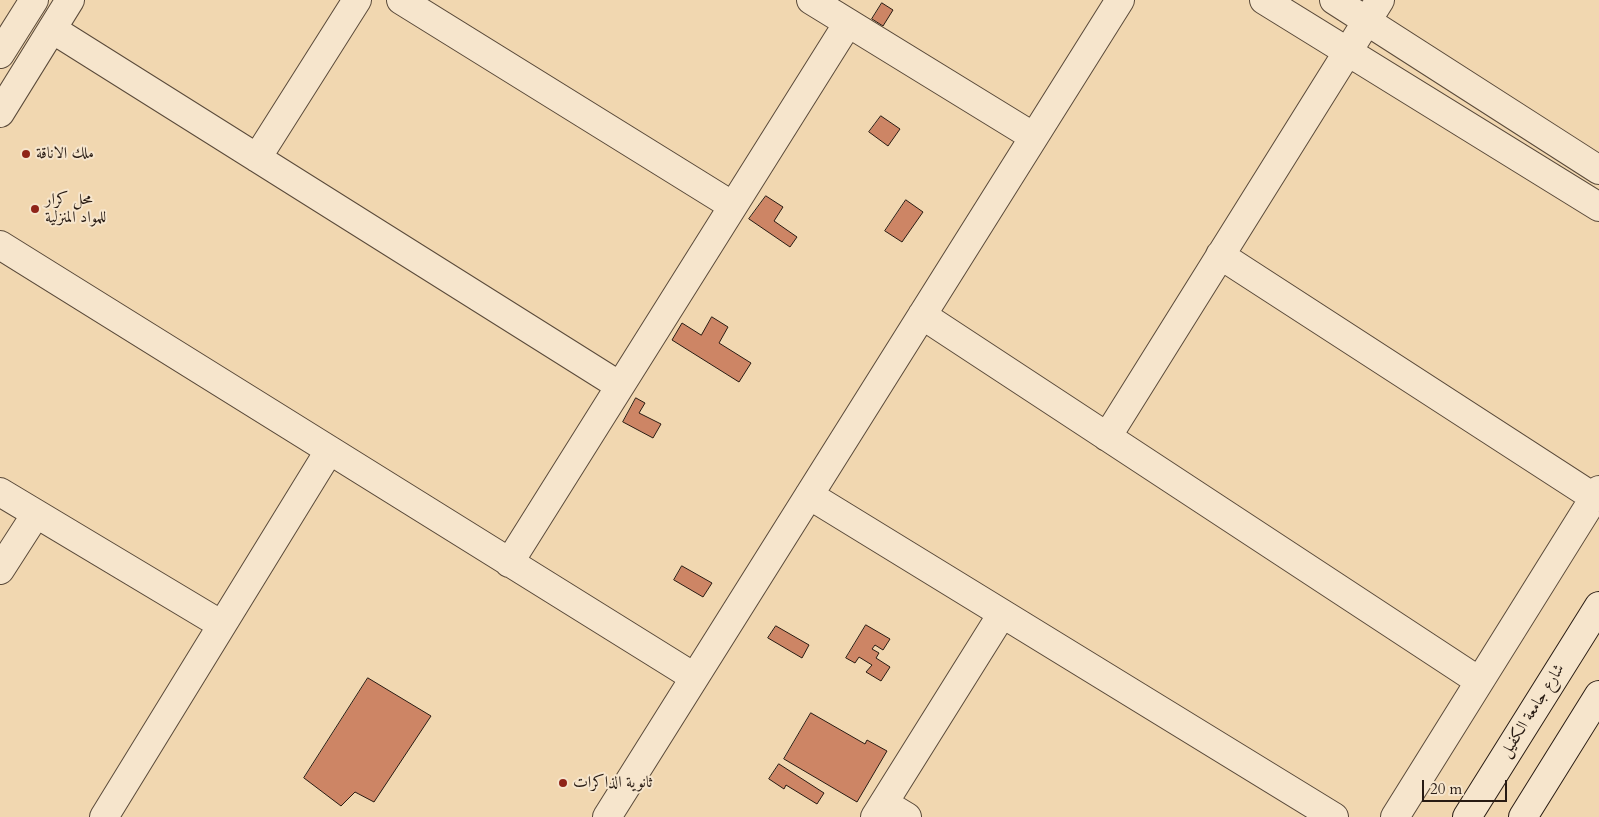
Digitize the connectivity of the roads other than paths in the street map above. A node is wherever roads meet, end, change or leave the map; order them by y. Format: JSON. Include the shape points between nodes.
{"nodes":[{"id":1,"x":34,"y":0,"type":"edge"},
{"id":2,"x":70,"y":0,"type":"edge"},
{"id":3,"x":356,"y":0,"type":"edge"},
{"id":4,"x":401,"y":0,"type":"edge"},
{"id":5,"x":811,"y":0,"type":"edge"},
{"id":6,"x":1120,"y":0,"type":"edge"},
{"id":7,"x":1264,"y":0,"type":"edge"},
{"id":8,"x":1334,"y":0,"type":"edge"},
{"id":9,"x":1373,"y":10,"type":"edge"},
{"id":10,"x":848,"y":23,"type":"junction"},
{"id":11,"x":52,"y":29,"type":"junction"},
{"id":12,"x":1347,"y":51,"type":"junction"},
{"id":13,"x":0,"y":54,"type":"edge"},
{"id":14,"x":0,"y":113,"type":"edge"},
{"id":15,"x":1034,"y":137,"type":"junction"},
{"id":16,"x":257,"y":158,"type":"junction"},
{"id":17,"x":1599,"y":170,"type":"edge"},
{"id":18,"x":733,"y":206,"type":"junction"},
{"id":19,"x":1599,"y":207,"type":"edge"},
{"id":20,"x":0,"y":245,"type":"edge"},
{"id":21,"x":1220,"y":255,"type":"junction"},
{"id":22,"x":922,"y":315,"type":"junction"},
{"id":23,"x":620,"y":386,"type":"junction"},
{"id":24,"x":1107,"y":437,"type":"junction"},
{"id":25,"x":329,"y":451,"type":"junction"},
{"id":26,"x":0,"y":492,"type":"edge"},
{"id":27,"x":1597,"y":494,"type":"edge"},
{"id":28,"x":809,"y":495,"type":"junction"},
{"id":29,"x":36,"y":514,"type":"junction"},
{"id":30,"x":509,"y":563,"type":"junction"},
{"id":31,"x":0,"y":570,"type":"edge"},
{"id":32,"x":1599,"y":606,"type":"edge"},
{"id":33,"x":1002,"y":614,"type":"junction"},
{"id":34,"x":222,"y":625,"type":"junction"},
{"id":35,"x":694,"y":677,"type":"junction"},
{"id":36,"x":1479,"y":682,"type":"junction"},
{"id":37,"x":1599,"y":695,"type":"edge"},
{"id":38,"x":880,"y":810,"type":"edge"},
{"id":39,"x":104,"y":817,"type":"edge"},
{"id":40,"x":607,"y":817,"type":"edge"},
{"id":41,"x":907,"y":817,"type":"edge"},
{"id":42,"x":1334,"y":817,"type":"edge"},
{"id":43,"x":1395,"y":817,"type":"edge"},
{"id":44,"x":1467,"y":817,"type":"edge"},
{"id":45,"x":1524,"y":817,"type":"edge"}],
"edges":[{"from":1,"to":13,"type":"street"},
{"from":2,"to":11,"type":"street"},
{"from":3,"to":16,"type":"street"},
{"from":4,"to":18,"type":"street"},
{"from":5,"to":10,"type":"street"},
{"from":6,"to":15,"type":"street"},
{"from":7,"to":12,"type":"street"},
{"from":8,"to":9,"type":"street"},
{"from":9,"to":12,"type":"street"},
{"from":9,"to":17,"type":"street"},
{"from":10,"to":15,"type":"street"},
{"from":10,"to":18,"type":"street"},
{"from":11,"to":14,"type":"street"},
{"from":11,"to":16,"type":"street"},
{"from":12,"to":19,"type":"street"},
{"from":12,"to":21,"type":"street"},
{"from":15,"to":22,"type":"street"},
{"from":16,"to":23,"type":"street"},
{"from":18,"to":23,"type":"street"},
{"from":20,"to":25,"type":"street"},
{"from":21,"to":24,"type":"street"},
{"from":21,"to":27,"type":"street"},
{"from":22,"to":24,"type":"street"},
{"from":22,"to":28,"type":"street"},
{"from":23,"to":30,"type":"street"},
{"from":24,"to":36,"type":"street"},
{"from":25,"to":30,"type":"street"},
{"from":25,"to":34,"type":"street"},
{"from":26,"to":29,"type":"street"},
{"from":27,"to":36,"type":"street"},
{"from":28,"to":33,"type":"street"},
{"from":28,"to":35,"type":"street"},
{"from":29,"to":31,"type":"street"},
{"from":29,"to":34,"type":"street"},
{"from":30,"to":35,"type":"street"},
{"from":32,"to":44,"type":"street","name":"شارع جامعة الكفيل"},
{"from":33,"to":38,"type":"street"},
{"from":33,"to":42,"type":"street"},
{"from":34,"to":39,"type":"street"},
{"from":35,"to":40,"type":"street"},
{"from":36,"to":43,"type":"street"},
{"from":37,"to":45,"type":"street"},
{"from":38,"to":41,"type":"street"}]}
